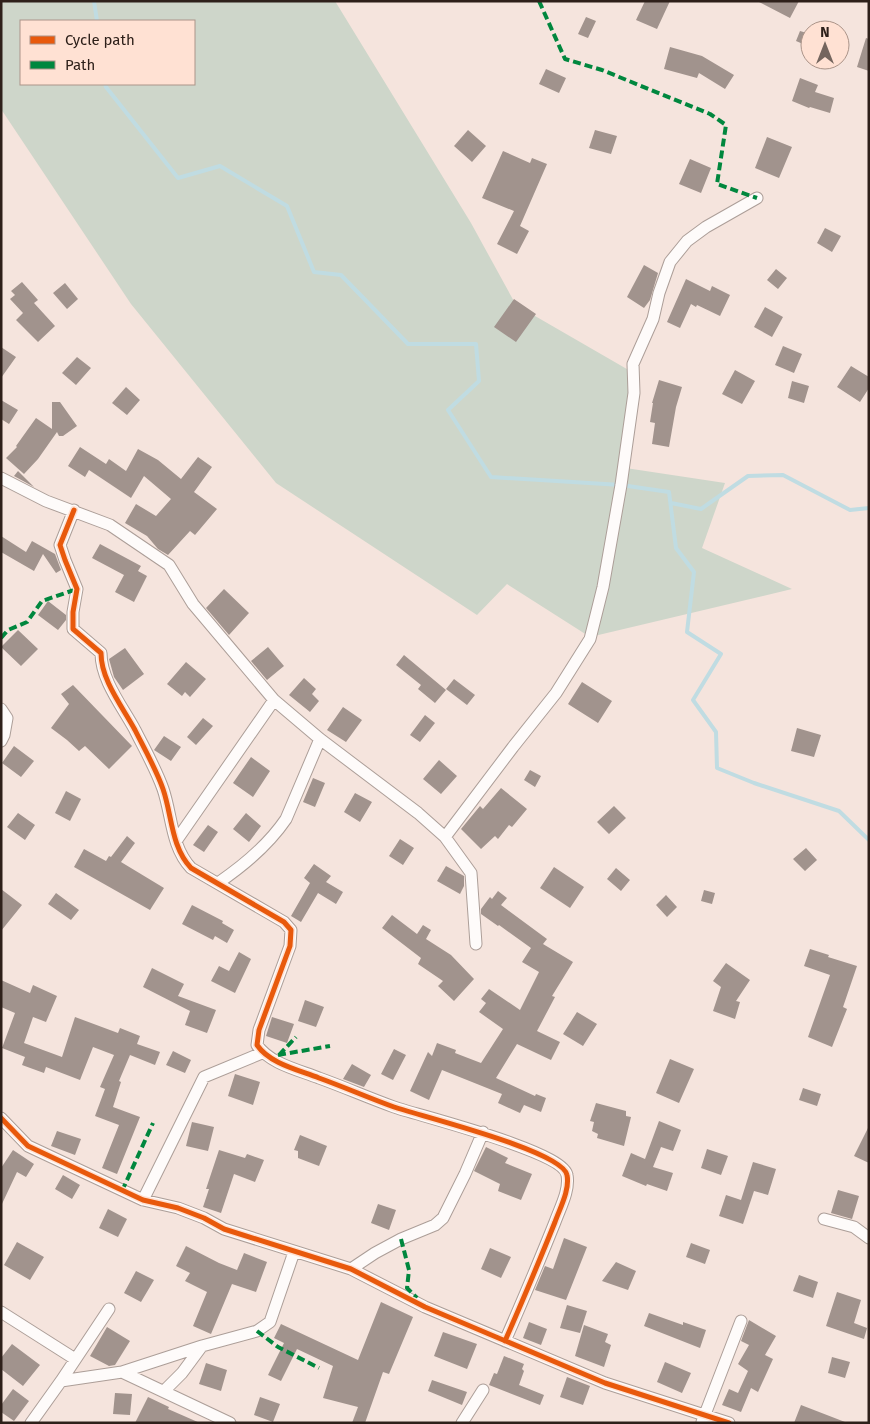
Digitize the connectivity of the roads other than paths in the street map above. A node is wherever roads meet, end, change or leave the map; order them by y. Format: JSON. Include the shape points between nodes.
{"nodes":[{"id":1,"x":756,"y":198,"type":"dead end"},
{"id":2,"x":1,"y":478,"type":"edge"},
{"id":3,"x":74,"y":510,"type":"junction"},
{"id":4,"x":274,"y":700,"type":"junction"},
{"id":5,"x":1,"y":709,"type":"edge"},
{"id":6,"x":320,"y":740,"type":"junction"},
{"id":7,"x":1,"y":741,"type":"edge"},
{"id":8,"x":445,"y":837,"type":"junction"},
{"id":9,"x":176,"y":841,"type":"junction"},
{"id":10,"x":218,"y":883,"type":"junction"},
{"id":11,"x":476,"y":944,"type":"dead end"},
{"id":12,"x":262,"y":1053,"type":"junction"},
{"id":13,"x":1,"y":1118,"type":"edge"},
{"id":14,"x":482,"y":1132,"type":"junction"},
{"id":15,"x":143,"y":1200,"type":"junction"},
{"id":16,"x":824,"y":1219,"type":"dead end"},
{"id":17,"x":869,"y":1238,"type":"edge"},
{"id":18,"x":294,"y":1252,"type":"junction"},
{"id":19,"x":351,"y":1269,"type":"junction"},
{"id":20,"x":109,"y":1309,"type":"dead end"},
{"id":21,"x":1,"y":1312,"type":"edge"},
{"id":22,"x":741,"y":1321,"type":"dead end"},
{"id":23,"x":505,"y":1341,"type":"junction"},
{"id":24,"x":202,"y":1346,"type":"junction"},
{"id":25,"x":75,"y":1359,"type":"junction"},
{"id":26,"x":122,"y":1372,"type":"junction"},
{"id":27,"x":61,"y":1381,"type":"junction"},
{"id":28,"x":483,"y":1390,"type":"dead end"},
{"id":29,"x":164,"y":1391,"type":"junction"},
{"id":30,"x":703,"y":1419,"type":"edge"},
{"id":31,"x":227,"y":1422,"type":"edge"},
{"id":32,"x":31,"y":1423,"type":"edge"},
{"id":33,"x":462,"y":1423,"type":"edge"},
{"id":34,"x":729,"y":1423,"type":"edge"}],
"edges":[{"from":1,"to":8,"type":"street","via":[[706,227],[688,241],[670,262],[653,319],[633,364],[634,393],[621,485],[590,639],[556,693]]},
{"from":2,"to":3,"type":"street","via":[[46,501]]},
{"from":3,"to":4,"type":"street","via":[[110,525],[169,566],[194,604]]},
{"from":3,"to":9,"type":"street","via":[[60,545],[77,589],[73,628],[101,653],[101,664],[110,684],[163,788]]},
{"from":4,"to":6,"type":"street"},
{"from":4,"to":9,"type":"street"},
{"from":5,"to":7,"type":"street","via":[[7,718]]},
{"from":6,"to":8,"type":"street"},
{"from":6,"to":10,"type":"street","via":[[282,824],[236,870]]},
{"from":8,"to":11,"type":"street","via":[[471,873]]},
{"from":9,"to":10,"type":"street","via":[[191,868]]},
{"from":10,"to":12,"type":"street","via":[[284,922],[291,930],[290,946],[259,1030],[257,1045]]},
{"from":12,"to":14,"type":"street","via":[[280,1063],[396,1107]]},
{"from":12,"to":15,"type":"street","via":[[204,1077]]},
{"from":13,"to":15,"type":"street","via":[[28,1146]]},
{"from":14,"to":19,"type":"street","via":[[444,1218]]},
{"from":14,"to":23,"type":"street","via":[[553,1161],[567,1173],[563,1201]]},
{"from":15,"to":18,"type":"street","via":[[178,1208],[224,1229]]},
{"from":16,"to":17,"type":"street","via":[[854,1228]]},
{"from":18,"to":19,"type":"street"},
{"from":18,"to":24,"type":"street","via":[[270,1322],[257,1331]]},
{"from":19,"to":23,"type":"street","via":[[425,1307]]},
{"from":20,"to":25,"type":"street"},
{"from":21,"to":25,"type":"street"},
{"from":22,"to":30,"type":"street"},
{"from":23,"to":30,"type":"street","via":[[605,1384]]},
{"from":24,"to":26,"type":"street"},
{"from":24,"to":29,"type":"street"},
{"from":25,"to":27,"type":"street"},
{"from":26,"to":27,"type":"street"},
{"from":26,"to":29,"type":"street"},
{"from":27,"to":32,"type":"street"},
{"from":28,"to":33,"type":"street"},
{"from":29,"to":31,"type":"street"},
{"from":30,"to":34,"type":"street"}]}
